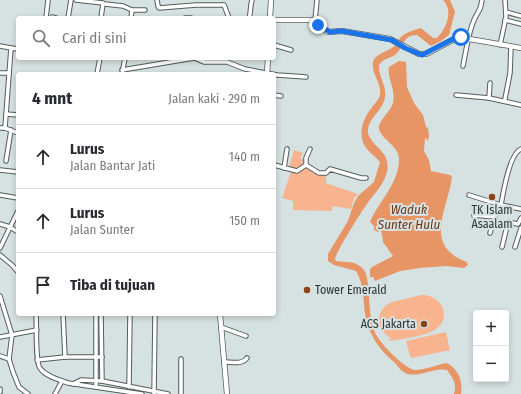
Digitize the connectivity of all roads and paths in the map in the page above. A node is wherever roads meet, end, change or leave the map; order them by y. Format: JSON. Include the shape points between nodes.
{"nodes":[{"id":1,"x":48,"y":0,"type":"edge"},
{"id":2,"x":71,"y":0,"type":"edge"},
{"id":3,"x":76,"y":0,"type":"edge"},
{"id":4,"x":158,"y":0,"type":"edge"},
{"id":5,"x":195,"y":0,"type":"edge"},
{"id":6,"x":252,"y":0,"type":"edge"},
{"id":7,"x":271,"y":0,"type":"edge"},
{"id":8,"x":317,"y":0,"type":"edge"},
{"id":9,"x":482,"y":0,"type":"edge"},
{"id":10,"x":505,"y":0,"type":"edge"},
{"id":11,"x":105,"y":4,"type":"dead end"},
{"id":12,"x":196,"y":5,"type":"junction"},
{"id":13,"x":132,"y":10,"type":"junction"},
{"id":14,"x":144,"y":10,"type":"dead end"},
{"id":15,"x":506,"y":12,"type":"junction"},
{"id":16,"x":46,"y":16,"type":"edge"},
{"id":17,"x":68,"y":16,"type":"edge"},
{"id":18,"x":101,"y":16,"type":"edge"},
{"id":19,"x":131,"y":16,"type":"edge"},
{"id":20,"x":228,"y":16,"type":"edge"},
{"id":21,"x":250,"y":16,"type":"edge"},
{"id":22,"x":270,"y":16,"type":"edge"},
{"id":23,"x":521,"y":16,"type":"edge"},
{"id":24,"x":276,"y":20,"type":"edge"},
{"id":25,"x":315,"y":20,"type":"junction"},
{"id":26,"x":506,"y":20,"type":"junction"},
{"id":27,"x":521,"y":24,"type":"edge"},
{"id":28,"x":468,"y":38,"type":"junction"},
{"id":29,"x":500,"y":45,"type":"junction"},
{"id":30,"x":0,"y":46,"type":"edge"},
{"id":31,"x":276,"y":46,"type":"edge"},
{"id":32,"x":511,"y":47,"type":"junction"},
{"id":33,"x":11,"y":48,"type":"junction"},
{"id":34,"x":521,"y":48,"type":"edge"},
{"id":35,"x":16,"y":49,"type":"edge"},
{"id":36,"x":291,"y":50,"type":"dead end"},
{"id":37,"x":100,"y":60,"type":"edge"},
{"id":38,"x":125,"y":60,"type":"edge"},
{"id":39,"x":185,"y":60,"type":"edge"},
{"id":40,"x":200,"y":60,"type":"edge"},
{"id":41,"x":228,"y":60,"type":"edge"},
{"id":42,"x":268,"y":60,"type":"edge"},
{"id":43,"x":463,"y":66,"type":"dead end"},
{"id":44,"x":245,"y":69,"type":"junction"},
{"id":45,"x":97,"y":72,"type":"edge"},
{"id":46,"x":122,"y":72,"type":"edge"},
{"id":47,"x":244,"y":72,"type":"edge"},
{"id":48,"x":262,"y":72,"type":"edge"},
{"id":49,"x":267,"y":72,"type":"edge"},
{"id":50,"x":0,"y":73,"type":"edge"},
{"id":51,"x":8,"y":73,"type":"junction"},
{"id":52,"x":276,"y":74,"type":"edge"},
{"id":53,"x":306,"y":77,"type":"dead end"},
{"id":54,"x":490,"y":83,"type":"dead end"},
{"id":55,"x":276,"y":95,"type":"edge"},
{"id":56,"x":456,"y":95,"type":"dead end"},
{"id":57,"x":281,"y":96,"type":"dead end"},
{"id":58,"x":489,"y":98,"type":"junction"},
{"id":59,"x":505,"y":99,"type":"dead end"},
{"id":60,"x":521,"y":106,"type":"edge"},
{"id":61,"x":6,"y":114,"type":"junction"},
{"id":62,"x":16,"y":114,"type":"edge"},
{"id":63,"x":2,"y":128,"type":"edge"},
{"id":64,"x":11,"y":130,"type":"junction"},
{"id":65,"x":16,"y":132,"type":"edge"},
{"id":66,"x":287,"y":149,"type":"dead end"},
{"id":67,"x":310,"y":149,"type":"dead end"},
{"id":68,"x":521,"y":149,"type":"edge"},
{"id":69,"x":6,"y":161,"type":"dead end"},
{"id":70,"x":306,"y":165,"type":"junction"},
{"id":71,"x":276,"y":166,"type":"edge"},
{"id":72,"x":284,"y":168,"type":"junction"},
{"id":73,"x":0,"y":170,"type":"edge"},
{"id":74,"x":16,"y":172,"type":"edge"},
{"id":75,"x":366,"y":178,"type":"dead end"},
{"id":76,"x":0,"y":195,"type":"edge"},
{"id":77,"x":469,"y":195,"type":"dead end"},
{"id":78,"x":16,"y":198,"type":"edge"},
{"id":79,"x":500,"y":205,"type":"junction"},
{"id":80,"x":521,"y":209,"type":"edge"},
{"id":81,"x":16,"y":215,"type":"edge"},
{"id":82,"x":474,"y":216,"type":"dead end"},
{"id":83,"x":495,"y":216,"type":"junction"},
{"id":84,"x":521,"y":218,"type":"edge"},
{"id":85,"x":0,"y":224,"type":"edge"},
{"id":86,"x":10,"y":227,"type":"junction"},
{"id":87,"x":521,"y":228,"type":"edge"},
{"id":88,"x":16,"y":231,"type":"edge"},
{"id":89,"x":490,"y":233,"type":"dead end"},
{"id":90,"x":502,"y":247,"type":"dead end"},
{"id":91,"x":515,"y":247,"type":"dead end"},
{"id":92,"x":0,"y":248,"type":"edge"},
{"id":93,"x":0,"y":255,"type":"edge"},
{"id":94,"x":16,"y":270,"type":"edge"},
{"id":95,"x":0,"y":296,"type":"edge"},
{"id":96,"x":36,"y":316,"type":"edge"},
{"id":97,"x":63,"y":316,"type":"edge"},
{"id":98,"x":96,"y":316,"type":"edge"},
{"id":99,"x":102,"y":316,"type":"edge"},
{"id":100,"x":130,"y":316,"type":"edge"},
{"id":101,"x":155,"y":316,"type":"edge"},
{"id":102,"x":220,"y":316,"type":"edge"},
{"id":103,"x":221,"y":327,"type":"junction"},
{"id":104,"x":37,"y":330,"type":"junction"},
{"id":105,"x":12,"y":335,"type":"junction"},
{"id":106,"x":246,"y":336,"type":"dead end"},
{"id":107,"x":0,"y":337,"type":"edge"},
{"id":108,"x":0,"y":356,"type":"edge"},
{"id":109,"x":65,"y":357,"type":"junction"},
{"id":110,"x":95,"y":358,"type":"junction"},
{"id":111,"x":102,"y":358,"type":"junction"},
{"id":112,"x":247,"y":358,"type":"dead end"},
{"id":113,"x":9,"y":359,"type":"junction"},
{"id":114,"x":181,"y":359,"type":"dead end"},
{"id":115,"x":37,"y":360,"type":"junction"},
{"id":116,"x":224,"y":362,"type":"junction"},
{"id":117,"x":95,"y":380,"type":"junction"},
{"id":118,"x":62,"y":381,"type":"junction"},
{"id":119,"x":102,"y":381,"type":"junction"},
{"id":120,"x":74,"y":384,"type":"junction"},
{"id":121,"x":96,"y":386,"type":"junction"},
{"id":122,"x":129,"y":386,"type":"junction"},
{"id":123,"x":0,"y":389,"type":"edge"},
{"id":124,"x":128,"y":391,"type":"junction"},
{"id":125,"x":0,"y":392,"type":"edge"},
{"id":126,"x":154,"y":392,"type":"edge"},
{"id":127,"x":28,"y":394,"type":"edge"},
{"id":128,"x":55,"y":394,"type":"edge"},
{"id":129,"x":142,"y":394,"type":"edge"},
{"id":130,"x":168,"y":394,"type":"edge"},
{"id":131,"x":181,"y":394,"type":"edge"},
{"id":132,"x":227,"y":394,"type":"edge"}],
"edges":[{"from":1,"to":16,"type":"street"},
{"from":2,"to":17,"type":"street"},
{"from":3,"to":18,"type":"street","via":[[103,3]]},
{"from":4,"to":12,"type":"street","via":[[159,8]]},
{"from":5,"to":12,"type":"street"},
{"from":6,"to":21,"type":"street"},
{"from":7,"to":22,"type":"street"},
{"from":8,"to":25,"type":"street"},
{"from":9,"to":28,"type":"street"},
{"from":10,"to":15,"type":"street"},
{"from":11,"to":13,"type":"street"},
{"from":12,"to":20,"type":"street","via":[[224,5]]},
{"from":13,"to":14,"type":"street"},
{"from":13,"to":19,"type":"street"},
{"from":15,"to":23,"type":"street"},
{"from":15,"to":26,"type":"street"},
{"from":24,"to":25,"type":"street"},
{"from":25,"to":28,"type":"street","via":[[320,27],[330,32],[342,31],[394,41],[422,55],[455,38]]},
{"from":26,"to":27,"type":"street"},
{"from":26,"to":29,"type":"street"},
{"from":28,"to":29,"type":"street"},
{"from":28,"to":43,"type":"street"},
{"from":29,"to":32,"type":"street"},
{"from":30,"to":33,"type":"street"},
{"from":31,"to":36,"type":"street"},
{"from":32,"to":34,"type":"street"},
{"from":32,"to":59,"type":"street"},
{"from":33,"to":35,"type":"street"},
{"from":33,"to":51,"type":"street"},
{"from":37,"to":45,"type":"street"},
{"from":38,"to":46,"type":"street"},
{"from":39,"to":46,"type":"street"},
{"from":40,"to":41,"type":"street"},
{"from":41,"to":44,"type":"street"},
{"from":42,"to":49,"type":"street"},
{"from":44,"to":47,"type":"street"},
{"from":44,"to":48,"type":"street"},
{"from":50,"to":51,"type":"street"},
{"from":51,"to":61,"type":"street"},
{"from":52,"to":53,"type":"street"},
{"from":54,"to":58,"type":"street"},
{"from":55,"to":57,"type":"street"},
{"from":56,"to":58,"type":"street"},
{"from":58,"to":60,"type":"street"},
{"from":61,"to":62,"type":"street"},
{"from":61,"to":63,"type":"street"},
{"from":63,"to":64,"type":"street"},
{"from":64,"to":65,"type":"street"},
{"from":64,"to":69,"type":"street"},
{"from":66,"to":72,"type":"street"},
{"from":67,"to":70,"type":"street"},
{"from":68,"to":79,"type":"street","via":[[512,161]]},
{"from":70,"to":72,"type":"street","via":[[297,172]]},
{"from":70,"to":75,"type":"street","via":[[318,173],[326,173],[330,168]]},
{"from":71,"to":72,"type":"street"},
{"from":73,"to":74,"type":"street"},
{"from":76,"to":78,"type":"street"},
{"from":77,"to":79,"type":"street"},
{"from":79,"to":80,"type":"street"},
{"from":79,"to":83,"type":"street"},
{"from":81,"to":86,"type":"street"},
{"from":82,"to":83,"type":"street"},
{"from":83,"to":89,"type":"street"},
{"from":84,"to":90,"type":"street","via":[[518,224],[508,222]]},
{"from":85,"to":86,"type":"street"},
{"from":86,"to":88,"type":"street"},
{"from":86,"to":92,"type":"street"},
{"from":87,"to":91,"type":"street"},
{"from":93,"to":94,"type":"street"},
{"from":95,"to":105,"type":"street"},
{"from":96,"to":104,"type":"street"},
{"from":97,"to":109,"type":"street"},
{"from":98,"to":110,"type":"street"},
{"from":99,"to":111,"type":"street"},
{"from":100,"to":122,"type":"street"},
{"from":101,"to":126,"type":"street"},
{"from":102,"to":103,"type":"street"},
{"from":103,"to":106,"type":"street"},
{"from":103,"to":116,"type":"street"},
{"from":104,"to":105,"type":"street"},
{"from":104,"to":115,"type":"street"},
{"from":105,"to":107,"type":"street"},
{"from":105,"to":113,"type":"street"},
{"from":108,"to":113,"type":"street"},
{"from":109,"to":110,"type":"street"},
{"from":109,"to":115,"type":"street"},
{"from":110,"to":111,"type":"street"},
{"from":110,"to":117,"type":"street"},
{"from":111,"to":119,"type":"street"},
{"from":112,"to":116,"type":"street","via":[[241,362]]},
{"from":113,"to":127,"type":"street","via":[[17,384]]},
{"from":114,"to":131,"type":"street"},
{"from":115,"to":118,"type":"street","via":[[43,371]]},
{"from":116,"to":132,"type":"street"},
{"from":117,"to":119,"type":"street"},
{"from":117,"to":120,"type":"street","via":[[81,380]]},
{"from":117,"to":121,"type":"street"},
{"from":118,"to":120,"type":"street"},
{"from":118,"to":128,"type":"street"},
{"from":119,"to":122,"type":"street"},
{"from":120,"to":121,"type":"street"},
{"from":121,"to":124,"type":"street"},
{"from":122,"to":124,"type":"street"},
{"from":122,"to":126,"type":"street"},
{"from":123,"to":125,"type":"street"},
{"from":124,"to":129,"type":"street"},
{"from":126,"to":130,"type":"street"}]}
